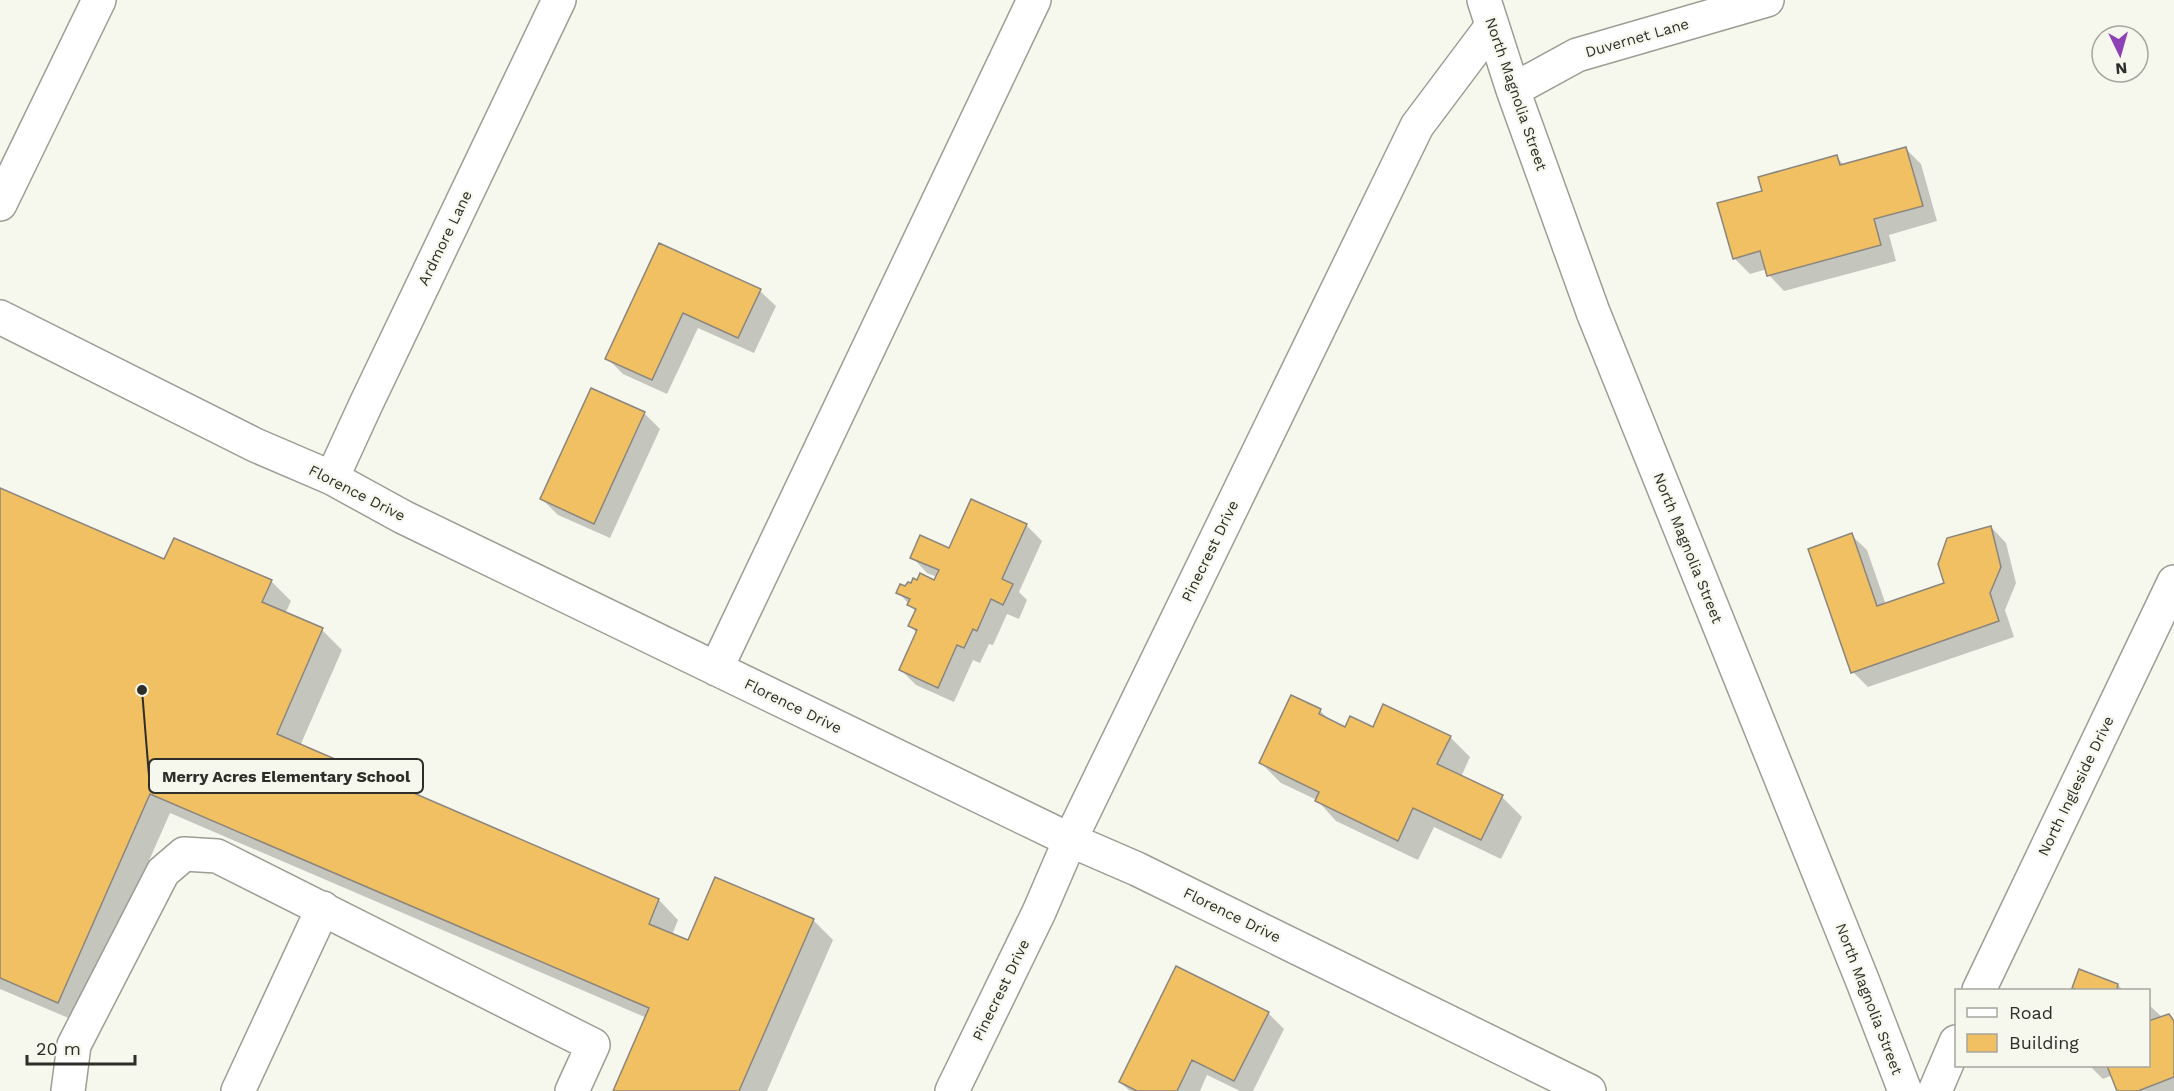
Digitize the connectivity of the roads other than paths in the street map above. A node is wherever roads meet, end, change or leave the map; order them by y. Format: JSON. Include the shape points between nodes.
{"nodes":[{"id":1,"x":99,"y":0,"type":"edge"},
{"id":2,"x":559,"y":0,"type":"edge"},
{"id":3,"x":1034,"y":0,"type":"edge"},
{"id":4,"x":1767,"y":0,"type":"edge"},
{"id":5,"x":1488,"y":13,"type":"edge"},
{"id":6,"x":1513,"y":90,"type":"junction"},
{"id":7,"x":0,"y":204,"type":"edge"},
{"id":8,"x":0,"y":317,"type":"edge"},
{"id":9,"x":332,"y":478,"type":"junction"},
{"id":10,"x":2174,"y":582,"type":"edge"},
{"id":11,"x":716,"y":669,"type":"junction"},
{"id":12,"x":1070,"y":840,"type":"junction"},
{"id":13,"x":323,"y":908,"type":"junction"},
{"id":14,"x":1979,"y":989,"type":"edge"},
{"id":15,"x":1955,"y":1043,"type":"edge"},
{"id":16,"x":68,"y":1091,"type":"edge"},
{"id":17,"x":238,"y":1091,"type":"edge"},
{"id":18,"x":573,"y":1091,"type":"edge"},
{"id":19,"x":952,"y":1091,"type":"edge"},
{"id":20,"x":1588,"y":1091,"type":"edge"},
{"id":21,"x":1905,"y":1091,"type":"edge"},
{"id":22,"x":1935,"y":1091,"type":"edge"}],
"edges":[{"from":1,"to":7,"type":"street"},
{"from":2,"to":9,"type":"street","name":"Ardmore Lane"},
{"from":3,"to":11,"type":"street"},
{"from":4,"to":6,"type":"street","name":"Duvernet Lane","via":[[1577,55]]},
{"from":5,"to":6,"type":"street","name":"North Magnolia Street"},
{"from":5,"to":12,"type":"street","name":"Pinecrest Drive","via":[[1417,126]]},
{"from":6,"to":21,"type":"street","name":"North Magnolia Street","via":[[1593,312]]},
{"from":8,"to":9,"type":"street","name":"Florence Drive","via":[[255,445]]},
{"from":9,"to":11,"type":"street","name":"Florence Drive","via":[[403,517]]},
{"from":10,"to":14,"type":"street","name":"North Ingleside Drive"},
{"from":11,"to":12,"type":"street","name":"Florence Drive"},
{"from":12,"to":19,"type":"street","name":"Pinecrest Drive"},
{"from":12,"to":20,"type":"street","name":"Florence Drive","via":[[1137,869]]},
{"from":13,"to":16,"type":"street","via":[[217,856],[184,854],[163,872],[74,1045]]},
{"from":13,"to":17,"type":"street"},
{"from":13,"to":18,"type":"street","via":[[593,1045]]},
{"from":15,"to":22,"type":"street"}]}
